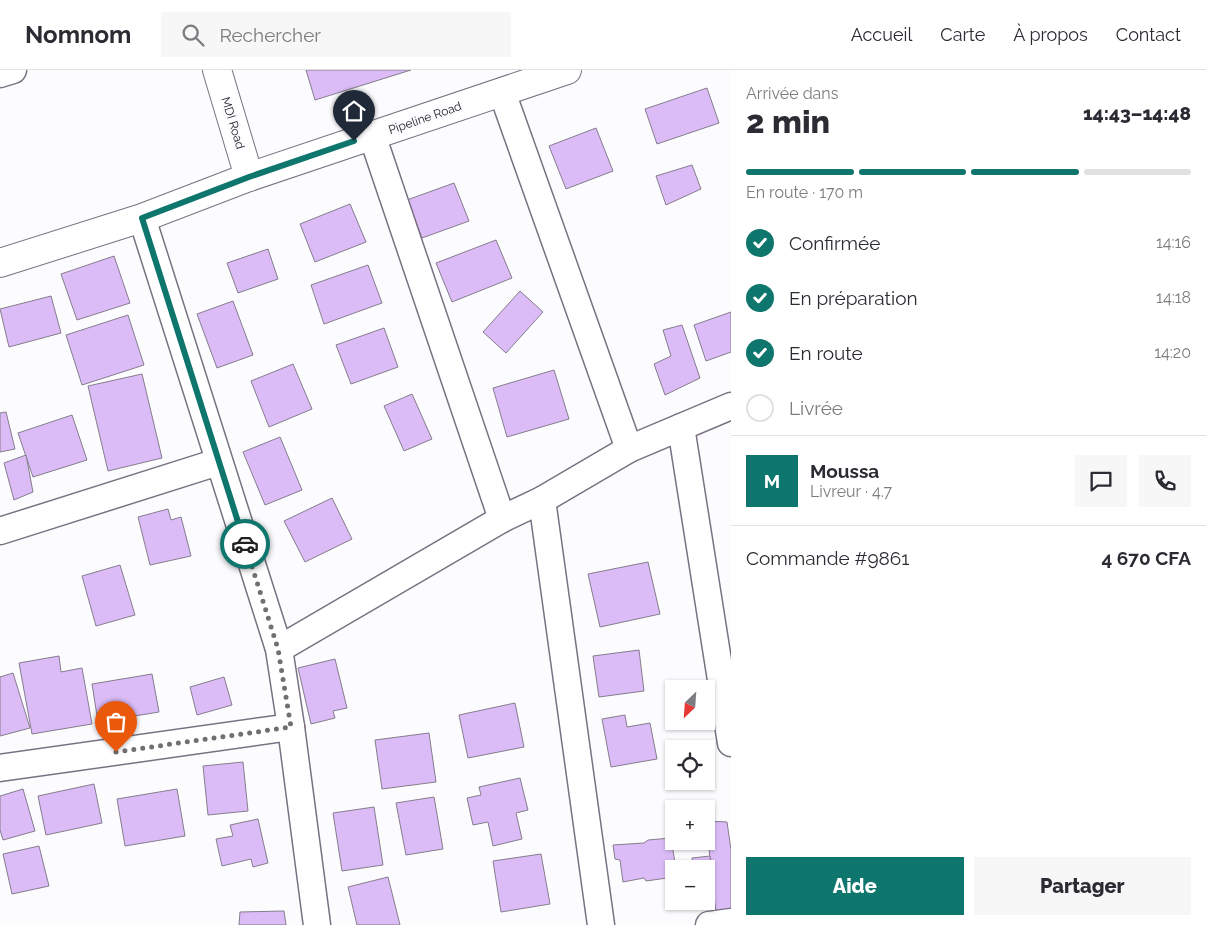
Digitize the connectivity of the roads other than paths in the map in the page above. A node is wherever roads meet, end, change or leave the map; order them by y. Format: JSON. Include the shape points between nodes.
{"nodes":[{"id":1,"x":14,"y":70,"type":"edge"},
{"id":2,"x":217,"y":70,"type":"edge"},
{"id":3,"x":566,"y":70,"type":"edge"},
{"id":4,"x":0,"y":74,"type":"edge"},
{"id":5,"x":502,"y":92,"type":"junction"},
{"id":6,"x":372,"y":136,"type":"junction"},
{"id":7,"x":249,"y":177,"type":"junction"},
{"id":8,"x":142,"y":218,"type":"junction"},
{"id":9,"x":0,"y":263,"type":"edge"},
{"id":10,"x":731,"y":406,"type":"edge"},
{"id":11,"x":681,"y":427,"type":"junction"},
{"id":12,"x":628,"y":449,"type":"junction"},
{"id":13,"x":218,"y":462,"type":"junction"},
{"id":14,"x":542,"y":500,"type":"junction"},
{"id":15,"x":502,"y":519,"type":"junction"},
{"id":16,"x":0,"y":531,"type":"edge"},
{"id":17,"x":278,"y":649,"type":"junction"},
{"id":18,"x":291,"y":727,"type":"junction"},
{"id":19,"x":731,"y":743,"type":"edge"},
{"id":20,"x":0,"y":768,"type":"edge"},
{"id":21,"x":731,"y":922,"type":"edge"},
{"id":22,"x":317,"y":925,"type":"edge"},
{"id":23,"x":601,"y":925,"type":"edge"},
{"id":24,"x":709,"y":925,"type":"edge"}],
"edges":[{"from":1,"to":4,"type":"street"},
{"from":2,"to":7,"type":"street","name":"MDI Road"},
{"from":3,"to":5,"type":"street","name":"Pipeline Road"},
{"from":5,"to":6,"type":"street","name":"Pipeline Road"},
{"from":5,"to":12,"type":"street"},
{"from":6,"to":7,"type":"street","name":"Pipeline Road"},
{"from":6,"to":15,"type":"street"},
{"from":7,"to":8,"type":"street","name":"Pipeline Road"},
{"from":8,"to":9,"type":"street","name":"Pipeline Road"},
{"from":8,"to":13,"type":"street"},
{"from":10,"to":11,"type":"street"},
{"from":11,"to":12,"type":"street"},
{"from":11,"to":19,"type":"street"},
{"from":12,"to":14,"type":"street"},
{"from":13,"to":16,"type":"street"},
{"from":13,"to":17,"type":"street"},
{"from":14,"to":15,"type":"street"},
{"from":14,"to":23,"type":"street"},
{"from":15,"to":17,"type":"street"},
{"from":17,"to":18,"type":"street"},
{"from":18,"to":20,"type":"street"},
{"from":18,"to":22,"type":"street"},
{"from":21,"to":24,"type":"street"}]}
